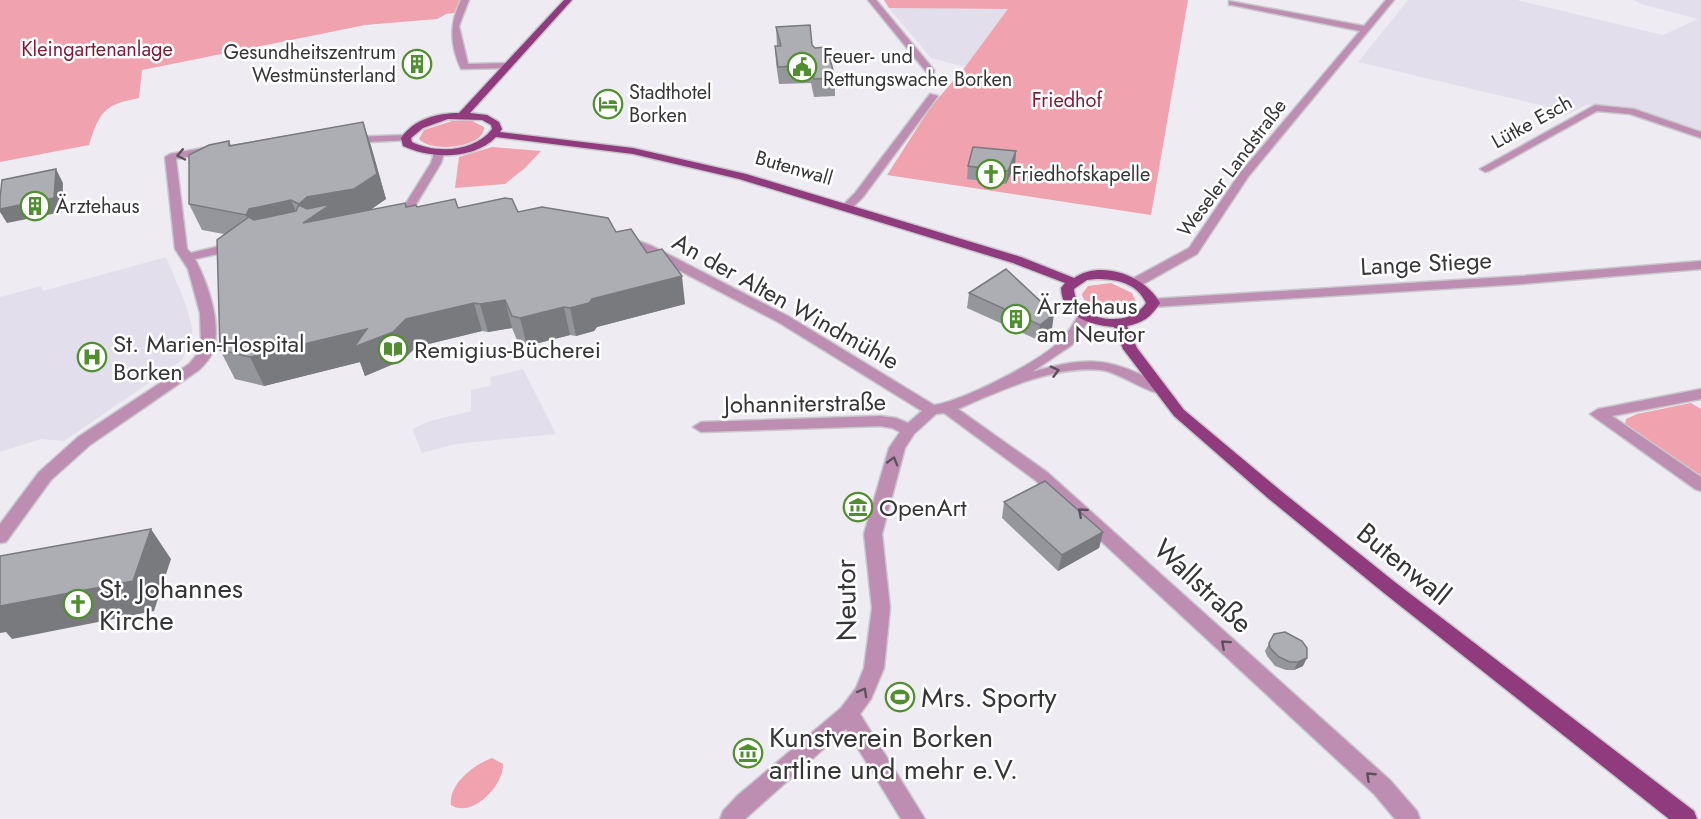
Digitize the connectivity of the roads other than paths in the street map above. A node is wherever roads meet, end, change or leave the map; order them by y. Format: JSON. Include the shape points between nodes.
{"nodes":[{"id":1,"x":465,"y":0,"type":"edge"},
{"id":2,"x":568,"y":0,"type":"edge"},
{"id":3,"x":872,"y":0,"type":"edge"},
{"id":4,"x":1390,"y":0,"type":"edge"},
{"id":5,"x":1232,"y":3,"type":"dead end"},
{"id":6,"x":1365,"y":29,"type":"junction"},
{"id":7,"x":508,"y":66,"type":"junction"},
{"id":8,"x":931,"y":72,"type":"dead end"},
{"id":9,"x":933,"y":96,"type":"dead end"},
{"id":10,"x":463,"y":115,"type":"junction"},
{"id":11,"x":494,"y":134,"type":"junction"},
{"id":12,"x":1701,"y":135,"type":"edge"},
{"id":13,"x":406,"y":138,"type":"junction"},
{"id":14,"x":334,"y":140,"type":"edge"},
{"id":15,"x":230,"y":146,"type":"edge"},
{"id":16,"x":439,"y":153,"type":"junction"},
{"id":17,"x":1485,"y":170,"type":"dead end"},
{"id":18,"x":847,"y":207,"type":"junction"},
{"id":19,"x":403,"y":219,"type":"edge"},
{"id":20,"x":609,"y":234,"type":"edge"},
{"id":21,"x":247,"y":244,"type":"edge"},
{"id":22,"x":190,"y":257,"type":"junction"},
{"id":23,"x":1701,"y":266,"type":"edge"},
{"id":24,"x":1073,"y":282,"type":"junction"},
{"id":25,"x":1135,"y":283,"type":"junction"},
{"id":26,"x":1153,"y":303,"type":"junction"},
{"id":27,"x":1085,"y":316,"type":"junction"},
{"id":28,"x":1119,"y":323,"type":"junction"},
{"id":29,"x":999,"y":386,"type":"junction"},
{"id":30,"x":1160,"y":390,"type":"junction"},
{"id":31,"x":1701,"y":394,"type":"edge"},
{"id":32,"x":939,"y":409,"type":"junction"},
{"id":33,"x":701,"y":427,"type":"dead end"},
{"id":34,"x":909,"y":430,"type":"junction"},
{"id":35,"x":1701,"y":485,"type":"edge"},
{"id":36,"x":0,"y":537,"type":"edge"},
{"id":37,"x":848,"y":714,"type":"junction"},
{"id":38,"x":731,"y":819,"type":"edge"},
{"id":39,"x":914,"y":819,"type":"edge"},
{"id":40,"x":1409,"y":819,"type":"edge"},
{"id":41,"x":1686,"y":819,"type":"edge"}],
"edges":[{"from":1,"to":7,"type":"street","via":[[454,20],[464,67]]},
{"from":2,"to":7,"type":"main road"},
{"from":3,"to":8,"type":"street"},
{"from":4,"to":6,"type":"street","name":"Weseler Landstraße"},
{"from":5,"to":6,"type":"street"},
{"from":6,"to":25,"type":"street","name":"Weseler Landstraße","via":[[1244,175],[1193,250]]},
{"from":7,"to":10,"type":"main road"},
{"from":9,"to":18,"type":"street"},
{"from":10,"to":11,"type":"main road","via":[[491,120],[496,124]]},
{"from":10,"to":13,"type":"main road","via":[[419,125]]},
{"from":11,"to":16,"type":"main road","via":[[472,147]]},
{"from":11,"to":18,"type":"main road","name":"Butenwall","via":[[633,151],[742,176]]},
{"from":12,"to":17,"type":"street","name":"Lütke Esch","via":[[1631,111],[1595,108]]},
{"from":13,"to":14,"type":"street"},
{"from":13,"to":16,"type":"main road","via":[[414,148]]},
{"from":15,"to":22,"type":"street","one_way":true,"via":[[170,157],[181,249]]},
{"from":16,"to":19,"type":"street"},
{"from":18,"to":24,"type":"main road","name":"Butenwall","via":[[1017,260]]},
{"from":20,"to":32,"type":"street","name":"An der Alten Windmühle","via":[[648,249],[783,319]]},
{"from":21,"to":22,"type":"street"},
{"from":22,"to":36,"type":"street","via":[[209,323],[206,353],[194,367],[84,441],[45,476]]},
{"from":23,"to":26,"type":"street","name":"Lange Stiege"},
{"from":24,"to":25,"type":"main road","via":[[1096,275],[1116,276]]},
{"from":24,"to":27,"type":"main road","via":[[1065,295],[1068,303]]},
{"from":25,"to":26,"type":"main road","via":[[1151,296]]},
{"from":26,"to":28,"type":"main road","via":[[1144,317]]},
{"from":27,"to":28,"type":"main road"},
{"from":27,"to":29,"type":"street","name":"Neutor","via":[[1067,342]]},
{"from":28,"to":30,"type":"main road","name":"Butenwall","via":[[1130,349]]},
{"from":29,"to":30,"type":"street","name":"Neutor","one_way":true,"via":[[1092,364],[1126,371]]},
{"from":29,"to":32,"type":"street","name":"Neutor"},
{"from":30,"to":41,"type":"main road","name":"Butenwall","via":[[1179,413],[1275,495]]},
{"from":31,"to":35,"type":"street","via":[[1598,414]]},
{"from":32,"to":34,"type":"street","name":"Neutor"},
{"from":40,"to":32,"type":"street","name":"Wallstraße","one_way":true,"via":[[1382,787],[1041,476]]},
{"from":33,"to":34,"type":"street","name":"Johanniterstraße","via":[[880,421]]},
{"from":37,"to":34,"type":"street","name":"Neutor","one_way":true,"via":[[864,693],[874,668],[881,608],[873,534],[897,448]]},
{"from":37,"to":38,"type":"street","name":"Neutor"},
{"from":37,"to":39,"type":"street"}]}
